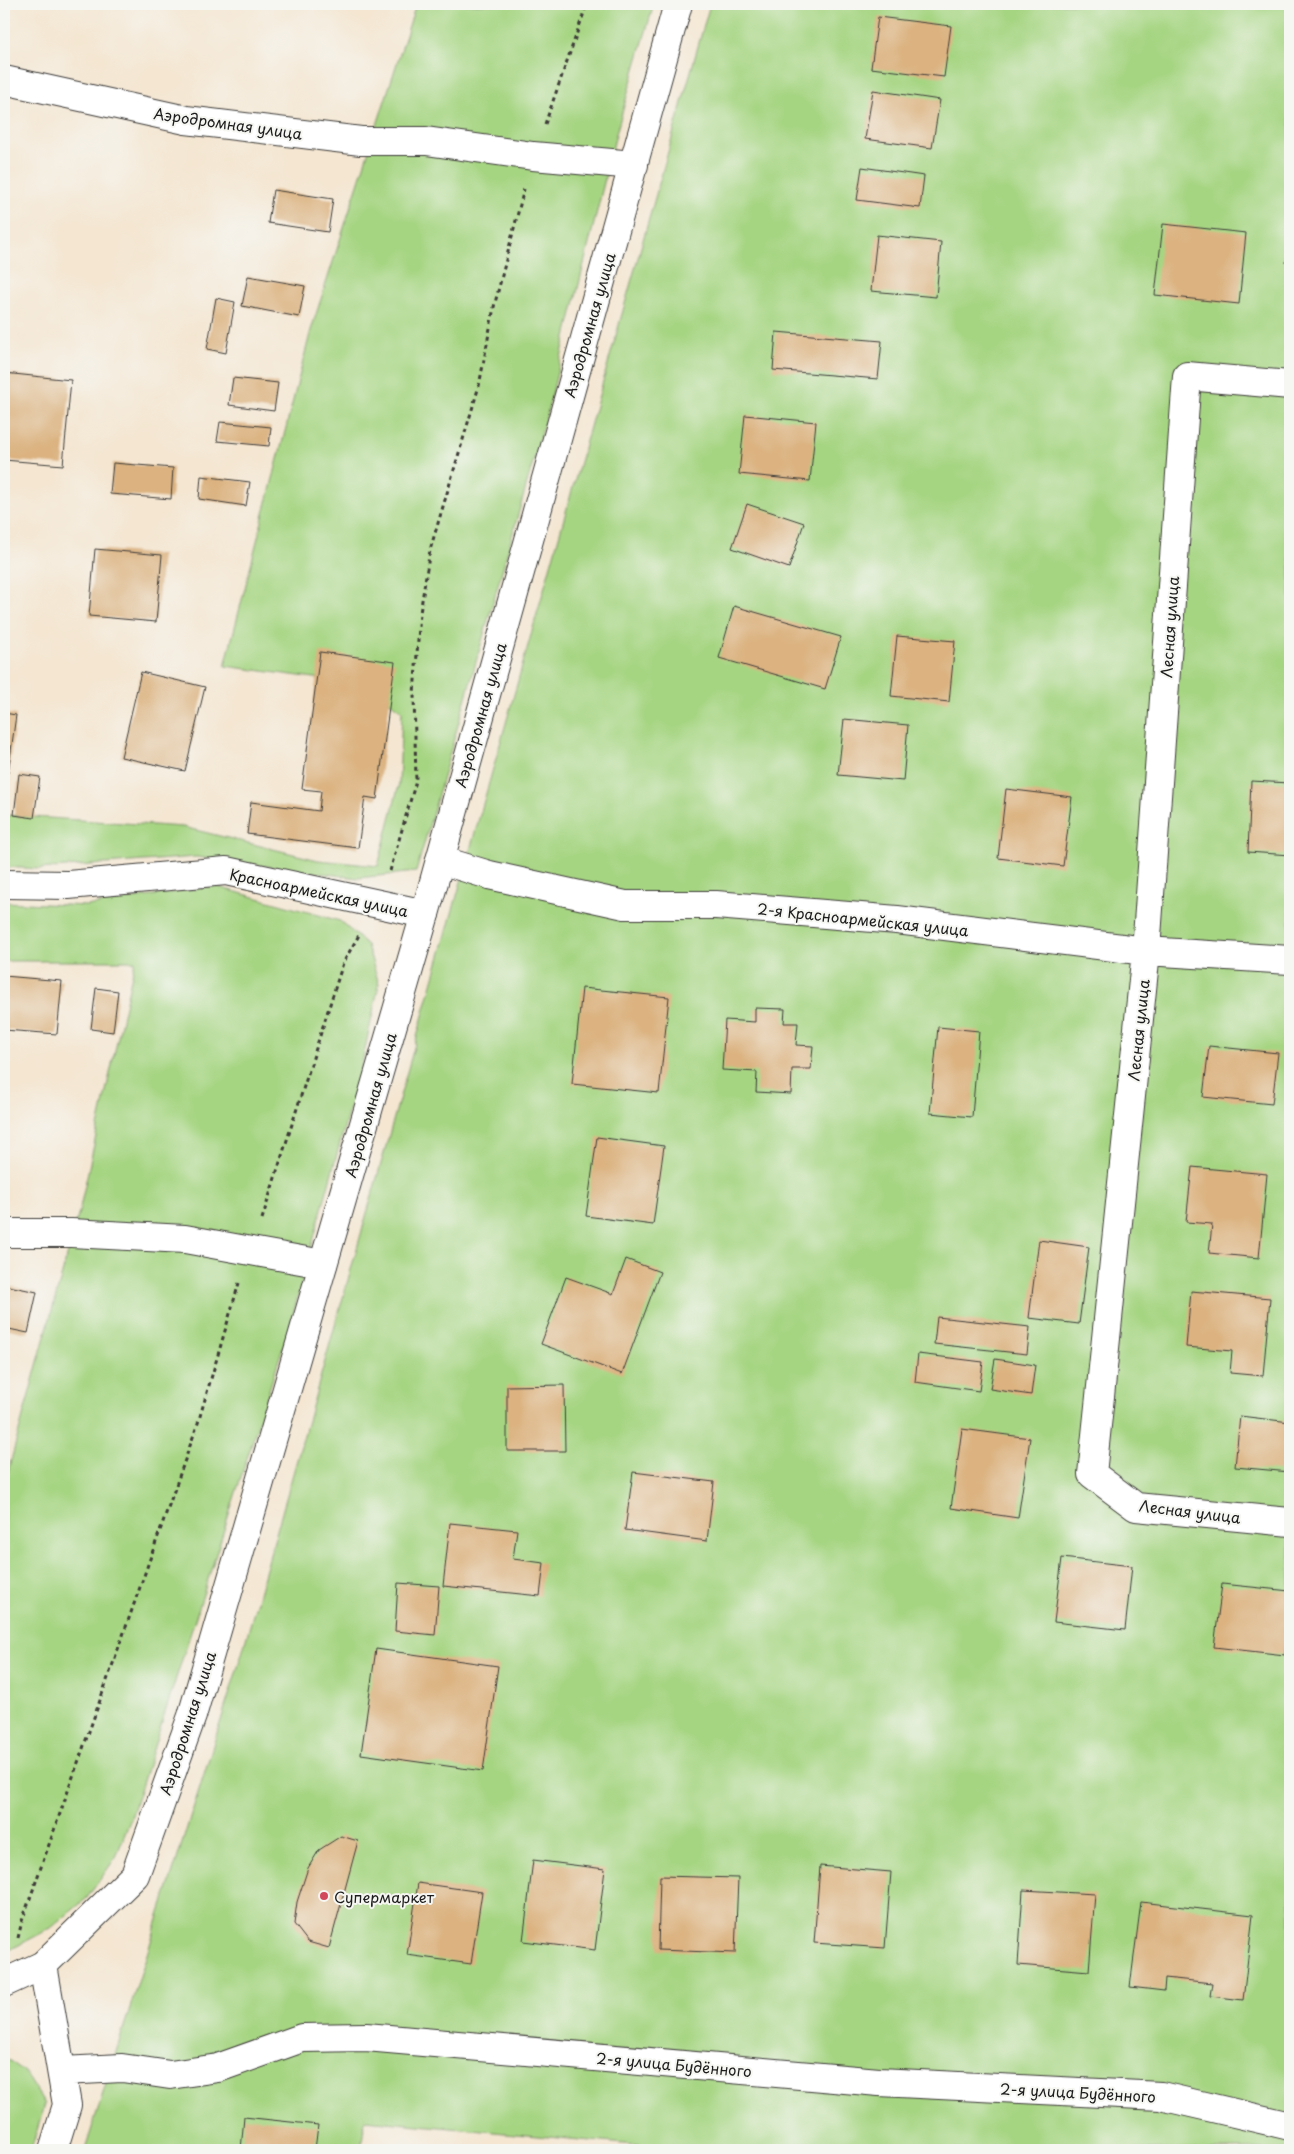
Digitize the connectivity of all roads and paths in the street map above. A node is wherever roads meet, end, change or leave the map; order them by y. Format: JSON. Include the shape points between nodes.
{"nodes":[{"id":1,"x":586,"y":4,"type":"edge"},
{"id":2,"x":678,"y":4,"type":"edge"},
{"id":3,"x":4,"y":80,"type":"edge"},
{"id":4,"x":533,"y":156,"type":"junction"},
{"id":5,"x":634,"y":165,"type":"junction"},
{"id":6,"x":1290,"y":385,"type":"edge"},
{"id":7,"x":440,"y":860,"type":"junction"},
{"id":8,"x":4,"y":884,"type":"edge"},
{"id":9,"x":378,"y":904,"type":"junction"},
{"id":10,"x":425,"y":914,"type":"junction"},
{"id":11,"x":1146,"y":951,"type":"junction"},
{"id":12,"x":1290,"y":960,"type":"edge"},
{"id":13,"x":4,"y":1233,"type":"edge"},
{"id":14,"x":248,"y":1250,"type":"junction"},
{"id":15,"x":324,"y":1264,"type":"junction"},
{"id":16,"x":1290,"y":1522,"type":"edge"},
{"id":17,"x":43,"y":1965,"type":"junction"},
{"id":18,"x":6,"y":1982,"type":"edge"},
{"id":19,"x":62,"y":2071,"type":"junction"},
{"id":20,"x":1290,"y":2126,"type":"edge"},
{"id":21,"x":53,"y":2150,"type":"edge"}],
"edges":[{"from":1,"to":4,"type":"path"},
{"from":2,"to":5,"type":"street","name":"Аэродромная улица"},
{"from":3,"to":4,"type":"street","name":"Аэродромная улица","via":[[186,120],[361,141],[426,141]]},
{"from":4,"to":5,"type":"street","name":"Аэродромная улица"},
{"from":4,"to":9,"type":"path","via":[[497,292],[479,386],[430,550],[420,613],[414,694],[416,781]]},
{"from":5,"to":7,"type":"street","name":"Аэродромная улица"},
{"from":6,"to":11,"type":"street","name":"Лесная улица","via":[[1187,376]]},
{"from":7,"to":10,"type":"street","name":"Аэродромная улица"},
{"from":7,"to":11,"type":"street","name":"2-я Красноармейская улица","via":[[625,904],[716,905],[897,920]]},
{"from":8,"to":9,"type":"street","name":"Красноармейская улица","via":[[68,885],[226,871]]},
{"from":9,"to":10,"type":"street","name":"Красноармейская улица"},
{"from":9,"to":14,"type":"path","via":[[343,963],[261,1221]]},
{"from":10,"to":15,"type":"street","name":"Аэродромная улица"},
{"from":11,"to":12,"type":"street","name":"2-я Красноармейская улица"},
{"from":11,"to":16,"type":"street","name":"Лесная улица","via":[[1092,1474],[1136,1507]]},
{"from":13,"to":14,"type":"street","via":[[185,1239]]},
{"from":14,"to":15,"type":"street"},
{"from":14,"to":18,"type":"path","via":[[198,1423],[22,1921]]},
{"from":15,"to":17,"type":"street","name":"Аэродромная улица","via":[[192,1716],[135,1875]]},
{"from":17,"to":18,"type":"street","name":"Аэродромная улица"},
{"from":17,"to":19,"type":"street"},
{"from":19,"to":20,"type":"street","name":"2-я улица Будённого","via":[[122,2068],[170,2075],[218,2068],[302,2038],[366,2037],[879,2082],[1161,2096]]},
{"from":19,"to":21,"type":"street","via":[[67,2105]]}]}
